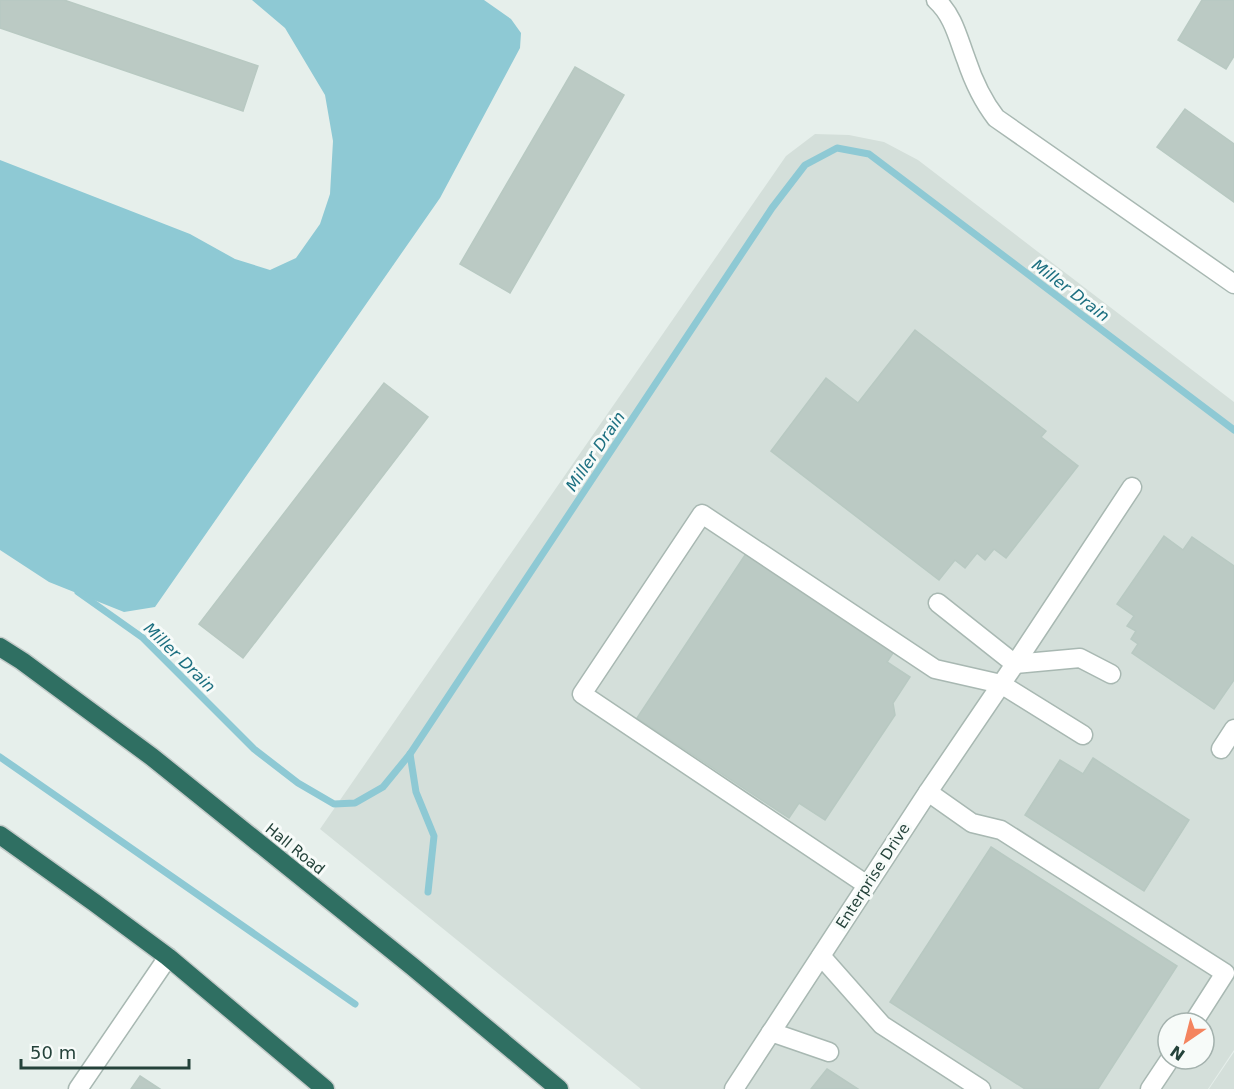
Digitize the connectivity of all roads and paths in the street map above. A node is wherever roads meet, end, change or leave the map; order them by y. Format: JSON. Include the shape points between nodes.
{"nodes":[{"id":1,"x":936,"y":0,"type":"edge"},
{"id":2,"x":1234,"y":284,"type":"edge"},
{"id":3,"x":1132,"y":487,"type":"dead end"},
{"id":4,"x":938,"y":603,"type":"dead end"},
{"id":5,"x":0,"y":647,"type":"edge"},
{"id":6,"x":1015,"y":664,"type":"junction"},
{"id":7,"x":1112,"y":674,"type":"dead end"},
{"id":8,"x":1001,"y":684,"type":"junction"},
{"id":9,"x":1234,"y":729,"type":"edge"},
{"id":10,"x":1083,"y":735,"type":"dead end"},
{"id":11,"x":1221,"y":748,"type":"dead end"},
{"id":12,"x":928,"y":792,"type":"junction"},
{"id":13,"x":0,"y":835,"type":"edge"},
{"id":14,"x":867,"y":885,"type":"junction"},
{"id":15,"x":821,"y":956,"type":"junction"},
{"id":16,"x":168,"y":957,"type":"junction"},
{"id":17,"x":1201,"y":1011,"type":"edge"},
{"id":18,"x":771,"y":1032,"type":"junction"},
{"id":19,"x":829,"y":1052,"type":"dead end"},
{"id":20,"x":1162,"y":1071,"type":"edge"},
{"id":21,"x":78,"y":1089,"type":"edge"},
{"id":22,"x":325,"y":1089,"type":"edge"},
{"id":23,"x":560,"y":1089,"type":"edge"},
{"id":24,"x":734,"y":1089,"type":"edge"},
{"id":25,"x":981,"y":1089,"type":"edge"},
{"id":26,"x":1150,"y":1089,"type":"edge"}],
"edges":[{"from":1,"to":2,"type":"street","via":[[952,23],[973,78],[996,118]]},
{"from":3,"to":6,"type":"street","name":"Enterprise Drive"},
{"from":4,"to":6,"type":"street"},
{"from":5,"to":23,"type":"highway","name":"Hall Road","via":[[152,757]]},
{"from":6,"to":7,"type":"street","via":[[1080,658]]},
{"from":6,"to":8,"type":"street","name":"Enterprise Drive"},
{"from":8,"to":10,"type":"street"},
{"from":8,"to":12,"type":"street","name":"Enterprise Drive"},
{"from":8,"to":14,"type":"street","via":[[935,669],[702,514],[582,694]]},
{"from":9,"to":11,"type":"street"},
{"from":12,"to":14,"type":"street","name":"Enterprise Drive"},
{"from":12,"to":17,"type":"street","via":[[972,823],[1001,830],[1225,973]]},
{"from":13,"to":16,"type":"highway"},
{"from":14,"to":15,"type":"street","name":"Enterprise Drive"},
{"from":15,"to":18,"type":"street","name":"Enterprise Drive"},
{"from":15,"to":25,"type":"street","via":[[882,1024]]},
{"from":16,"to":21,"type":"street"},
{"from":16,"to":22,"type":"highway"},
{"from":18,"to":19,"type":"street"},
{"from":18,"to":24,"type":"street","name":"Enterprise Drive"},
{"from":20,"to":26,"type":"street"}]}
